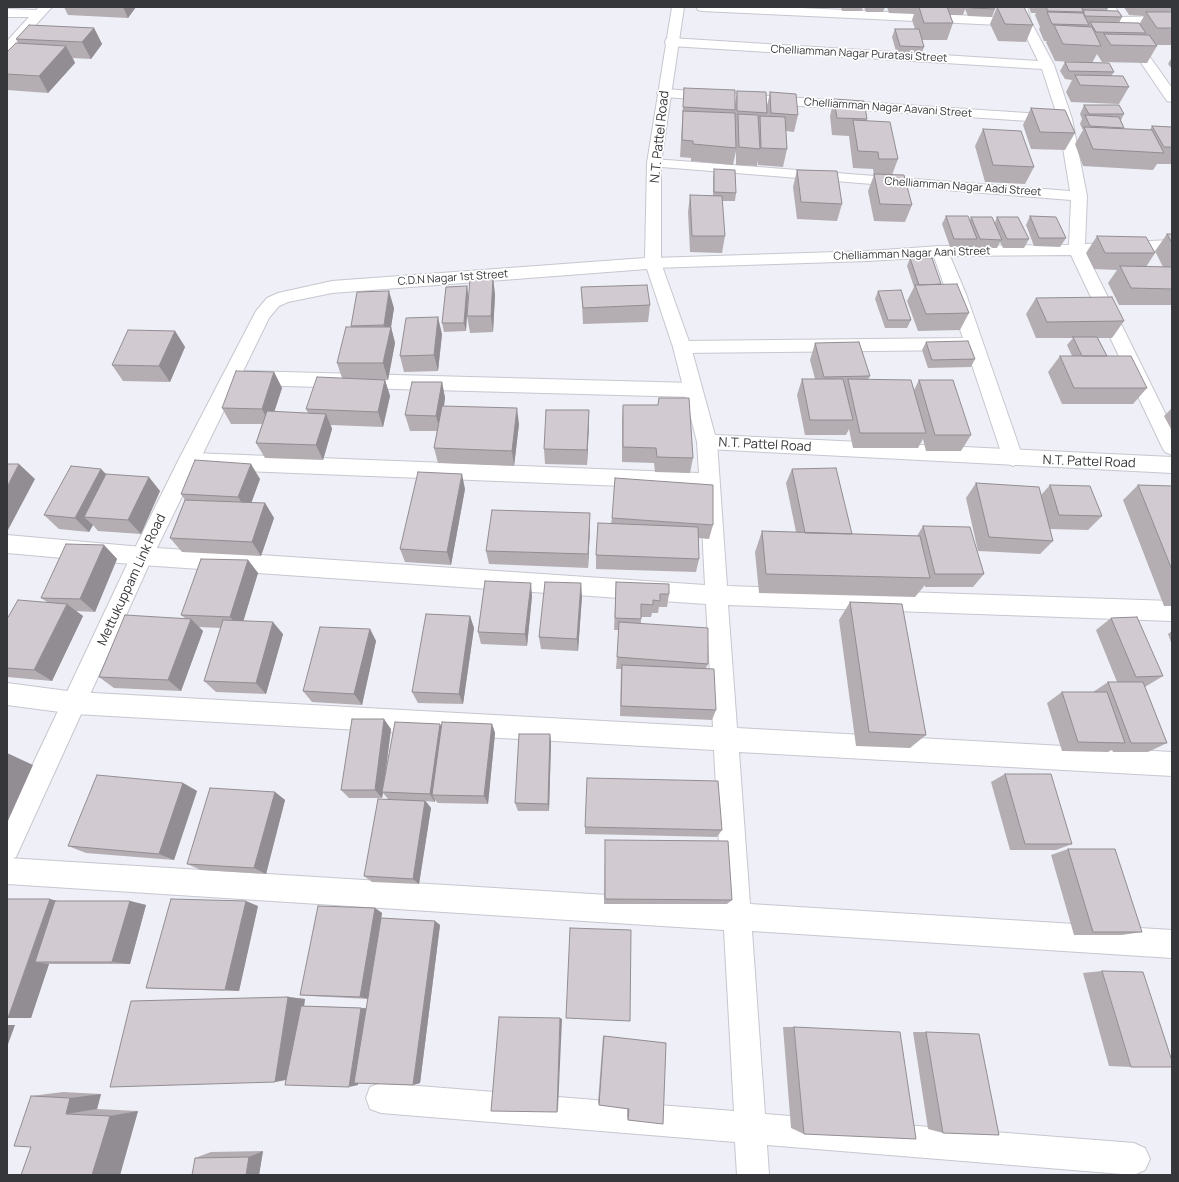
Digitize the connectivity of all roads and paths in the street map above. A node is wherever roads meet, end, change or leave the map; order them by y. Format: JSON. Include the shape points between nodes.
{"nodes":[{"id":1,"x":678,"y":7,"type":"edge"},
{"id":2,"x":702,"y":7,"type":"edge"},
{"id":3,"x":1021,"y":7,"type":"edge"},
{"id":4,"x":1109,"y":7,"type":"edge"},
{"id":5,"x":43,"y":11,"type":"edge"},
{"id":6,"x":7,"y":13,"type":"edge"},
{"id":7,"x":1172,"y":20,"type":"edge"},
{"id":8,"x":1118,"y":21,"type":"junction"},
{"id":9,"x":1025,"y":22,"type":"junction"},
{"id":10,"x":671,"y":42,"type":"junction"},
{"id":11,"x":7,"y":48,"type":"edge"},
{"id":12,"x":1047,"y":65,"type":"junction"},
{"id":13,"x":664,"y":93,"type":"junction"},
{"id":14,"x":1172,"y":98,"type":"edge"},
{"id":15,"x":1065,"y":120,"type":"junction"},
{"id":16,"x":654,"y":164,"type":"junction"},
{"id":17,"x":1079,"y":196,"type":"junction"},
{"id":18,"x":1172,"y":245,"type":"edge"},
{"id":19,"x":1077,"y":250,"type":"junction"},
{"id":20,"x":940,"y":251,"type":"junction"},
{"id":21,"x":653,"y":264,"type":"junction"},
{"id":22,"x":262,"y":315,"type":"joint"},
{"id":23,"x":974,"y":344,"type":"junction"},
{"id":24,"x":682,"y":347,"type":"junction"},
{"id":25,"x":230,"y":377,"type":"junction"},
{"id":26,"x":693,"y":390,"type":"junction"},
{"id":27,"x":707,"y":442,"type":"junction"},
{"id":28,"x":1172,"y":447,"type":"edge"},
{"id":29,"x":1013,"y":458,"type":"junction"},
{"id":30,"x":188,"y":461,"type":"junction"},
{"id":31,"x":1172,"y":465,"type":"edge"},
{"id":32,"x":709,"y":481,"type":"junction"},
{"id":33,"x":7,"y":544,"type":"edge"},
{"id":34,"x":142,"y":556,"type":"junction"},
{"id":35,"x":716,"y":595,"type":"junction"},
{"id":36,"x":1172,"y":611,"type":"edge"},
{"id":37,"x":7,"y":694,"type":"edge"},
{"id":38,"x":75,"y":703,"type":"junction"},
{"id":39,"x":725,"y":739,"type":"junction"},
{"id":40,"x":1172,"y":764,"type":"edge"},
{"id":41,"x":7,"y":848,"type":"edge"},
{"id":42,"x":7,"y":871,"type":"edge"},
{"id":43,"x":736,"y":916,"type":"junction"},
{"id":44,"x":1172,"y":944,"type":"edge"},
{"id":45,"x":381,"y":1098,"type":"edge"},
{"id":46,"x":750,"y":1129,"type":"junction"},
{"id":47,"x":1134,"y":1159,"type":"dead end"},
{"id":48,"x":753,"y":1175,"type":"edge"}],
"edges":[{"from":1,"to":10,"type":"street","name":"N.T. Pattel Road"},
{"from":2,"to":9,"type":"street"},
{"from":3,"to":9,"type":"street"},
{"from":4,"to":8,"type":"street"},
{"from":5,"to":6,"type":"street"},
{"from":5,"to":11,"type":"street"},
{"from":7,"to":8,"type":"street"},
{"from":8,"to":14,"type":"street"},
{"from":9,"to":12,"type":"street"},
{"from":10,"to":12,"type":"street","name":"Chelliamman Nagar Puratasi Street"},
{"from":10,"to":13,"type":"street","name":"N.T. Pattel Road"},
{"from":12,"to":15,"type":"street"},
{"from":13,"to":15,"type":"street","name":"Chelliamman Nagar Aavani Street"},
{"from":13,"to":16,"type":"street","name":"N.T. Pattel Road"},
{"from":15,"to":17,"type":"street"},
{"from":16,"to":17,"type":"street","name":"Chelliamman Nagar Aadi Street"},
{"from":16,"to":21,"type":"street","name":"N.T. Pattel Road"},
{"from":17,"to":19,"type":"street"},
{"from":18,"to":19,"type":"street","name":"Chelliamman Nagar Aani Street"},
{"from":19,"to":20,"type":"street","name":"Chelliamman Nagar Aani Street"},
{"from":19,"to":28,"type":"street"},
{"from":20,"to":21,"type":"street","name":"Chelliamman Nagar Aani Street"},
{"from":20,"to":23,"type":"street","via":[[958,294]]},
{"from":21,"to":22,"type":"street","name":"C.D.N Nagar 1st Street","via":[[332,287],[284,297],[273,302]]},
{"from":21,"to":24,"type":"street","name":"N.T. Pattel Road"},
{"from":22,"to":25,"type":"street","name":"Mettukuppam Link Road"},
{"from":23,"to":24,"type":"street"},
{"from":23,"to":29,"type":"street"},
{"from":24,"to":26,"type":"street","name":"N.T. Pattel Road"},
{"from":25,"to":26,"type":"street"},
{"from":25,"to":30,"type":"street","name":"Mettukuppam Link Road"},
{"from":26,"to":27,"type":"street","name":"N.T. Pattel Road"},
{"from":27,"to":29,"type":"street","name":"N.T. Pattel Road"},
{"from":27,"to":32,"type":"street"},
{"from":29,"to":31,"type":"street","name":"N.T. Pattel Road"},
{"from":30,"to":32,"type":"street"},
{"from":30,"to":34,"type":"street","name":"Mettukuppam Link Road"},
{"from":32,"to":35,"type":"street"},
{"from":33,"to":34,"type":"street"},
{"from":34,"to":35,"type":"street"},
{"from":34,"to":38,"type":"street","name":"Mettukuppam Link Road"},
{"from":35,"to":36,"type":"street"},
{"from":35,"to":39,"type":"street"},
{"from":37,"to":38,"type":"street"},
{"from":38,"to":39,"type":"street"},
{"from":38,"to":41,"type":"street","name":"Mettukuppam Link Road"},
{"from":39,"to":40,"type":"street"},
{"from":39,"to":43,"type":"street"},
{"from":42,"to":43,"type":"street"},
{"from":43,"to":44,"type":"street"},
{"from":43,"to":46,"type":"street"},
{"from":45,"to":46,"type":"street"},
{"from":46,"to":47,"type":"street"},
{"from":46,"to":48,"type":"street"}]}
